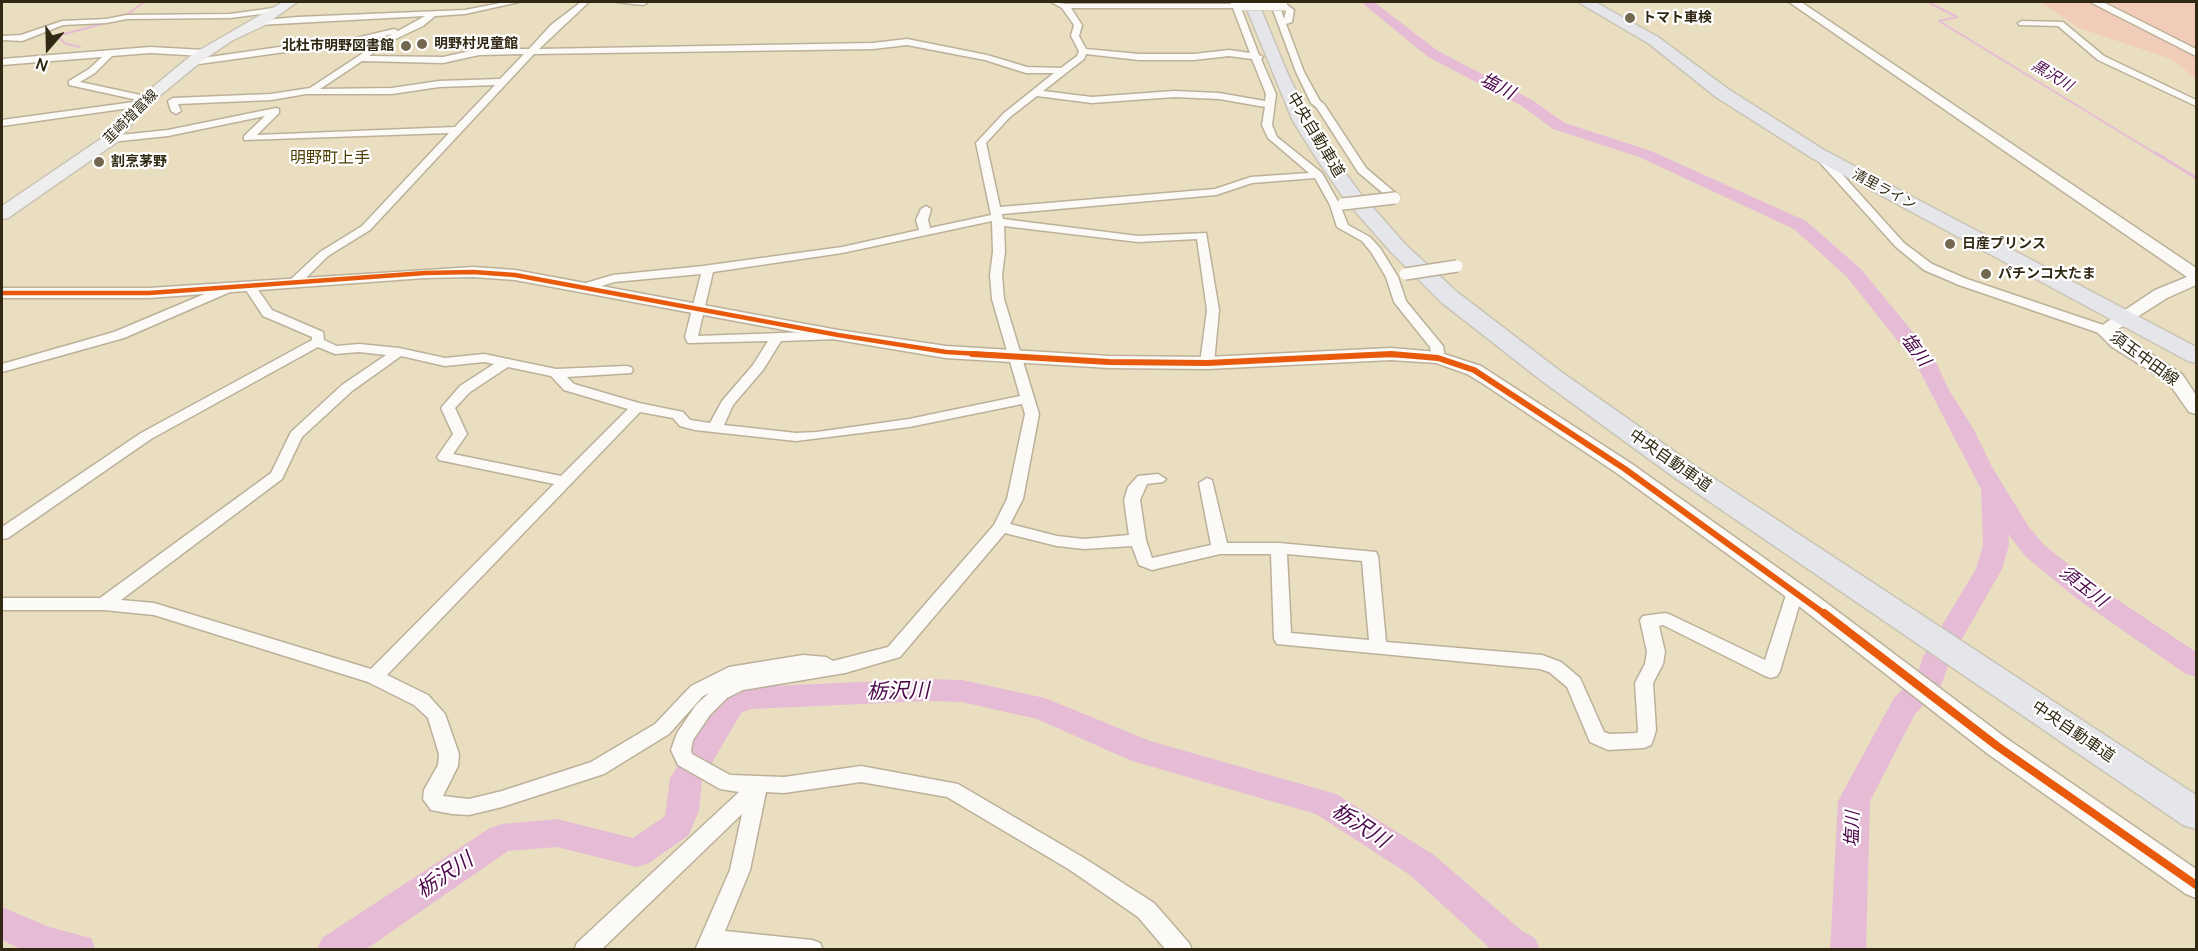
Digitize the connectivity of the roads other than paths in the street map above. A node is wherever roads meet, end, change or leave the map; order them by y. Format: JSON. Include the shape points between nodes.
{"nodes":[{"id":1,"x":515,"y":2,"type":"edge"},
{"id":2,"x":585,"y":2,"type":"edge"},
{"id":3,"x":620,"y":2,"type":"edge"},
{"id":4,"x":1054,"y":2,"type":"edge"},
{"id":5,"x":1274,"y":2,"type":"edge"},
{"id":6,"x":1585,"y":2,"type":"edge"},
{"id":7,"x":1794,"y":2,"type":"edge"},
{"id":8,"x":2095,"y":2,"type":"edge"},
{"id":9,"x":643,"y":3,"type":"dead end"},
{"id":10,"x":1251,"y":4,"type":"edge"},
{"id":11,"x":286,"y":5,"type":"edge"},
{"id":12,"x":1065,"y":6,"type":"junction"},
{"id":13,"x":432,"y":14,"type":"junction"},
{"id":14,"x":1281,"y":22,"type":"junction"},
{"id":15,"x":2022,"y":23,"type":"dead end"},
{"id":16,"x":258,"y":24,"type":"junction"},
{"id":17,"x":415,"y":26,"type":"junction"},
{"id":18,"x":2,"y":38,"type":"edge"},
{"id":19,"x":532,"y":51,"type":"junction"},
{"id":20,"x":1083,"y":51,"type":"junction"},
{"id":21,"x":2196,"y":53,"type":"edge"},
{"id":22,"x":109,"y":54,"type":"junction"},
{"id":23,"x":198,"y":57,"type":"junction"},
{"id":24,"x":1258,"y":57,"type":"junction"},
{"id":25,"x":360,"y":58,"type":"junction"},
{"id":26,"x":2,"y":62,"type":"edge"},
{"id":27,"x":1062,"y":71,"type":"junction"},
{"id":28,"x":503,"y":82,"type":"junction"},
{"id":29,"x":303,"y":93,"type":"junction"},
{"id":30,"x":1034,"y":93,"type":"junction"},
{"id":31,"x":144,"y":102,"type":"junction"},
{"id":32,"x":2196,"y":103,"type":"edge"},
{"id":33,"x":1270,"y":105,"type":"junction"},
{"id":34,"x":176,"y":111,"type":"dead end"},
{"id":35,"x":276,"y":111,"type":"junction"},
{"id":36,"x":2,"y":123,"type":"edge"},
{"id":37,"x":458,"y":130,"type":"junction"},
{"id":38,"x":111,"y":139,"type":"junction"},
{"id":39,"x":1818,"y":154,"type":"junction"},
{"id":40,"x":1318,"y":175,"type":"junction"},
{"id":41,"x":1339,"y":204,"type":"junction"},
{"id":42,"x":926,"y":209,"type":"dead end"},
{"id":43,"x":2,"y":214,"type":"edge"},
{"id":44,"x":996,"y":217,"type":"junction"},
{"id":45,"x":925,"y":232,"type":"junction"},
{"id":46,"x":1457,"y":266,"type":"dead end"},
{"id":47,"x":708,"y":269,"type":"junction"},
{"id":48,"x":2196,"y":274,"type":"edge"},
{"id":49,"x":1392,"y":277,"type":"junction"},
{"id":50,"x":2196,"y":279,"type":"edge"},
{"id":51,"x":294,"y":283,"type":"junction"},
{"id":52,"x":250,"y":286,"type":"junction"},
{"id":53,"x":583,"y":288,"type":"junction"},
{"id":54,"x":226,"y":289,"type":"junction"},
{"id":55,"x":2,"y":293,"type":"edge"},
{"id":56,"x":700,"y":309,"type":"junction"},
{"id":57,"x":2125,"y":318,"type":"junction"},
{"id":58,"x":2104,"y":330,"type":"junction"},
{"id":59,"x":838,"y":335,"type":"junction"},
{"id":60,"x":776,"y":339,"type":"junction"},
{"id":61,"x":318,"y":342,"type":"junction"},
{"id":62,"x":399,"y":352,"type":"junction"},
{"id":63,"x":2196,"y":356,"type":"edge"},
{"id":64,"x":1016,"y":357,"type":"junction"},
{"id":65,"x":1438,"y":358,"type":"junction"},
{"id":66,"x":505,"y":363,"type":"junction"},
{"id":67,"x":1208,"y":363,"type":"junction"},
{"id":68,"x":2,"y":368,"type":"edge"},
{"id":69,"x":626,"y":370,"type":"dead end"},
{"id":70,"x":556,"y":373,"type":"junction"},
{"id":71,"x":1029,"y":398,"type":"junction"},
{"id":72,"x":637,"y":406,"type":"junction"},
{"id":73,"x":2196,"y":408,"type":"edge"},
{"id":74,"x":715,"y":428,"type":"junction"},
{"id":75,"x":1158,"y":479,"type":"dead end"},
{"id":76,"x":564,"y":481,"type":"junction"},
{"id":77,"x":1208,"y":483,"type":"dead end"},
{"id":78,"x":1001,"y":527,"type":"junction"},
{"id":79,"x":2,"y":534,"type":"edge"},
{"id":80,"x":1138,"y":540,"type":"junction"},
{"id":81,"x":1279,"y":548,"type":"junction"},
{"id":82,"x":1220,"y":549,"type":"junction"},
{"id":83,"x":1801,"y":596,"type":"junction"},
{"id":84,"x":2,"y":604,"type":"edge"},
{"id":85,"x":104,"y":604,"type":"junction"},
{"id":86,"x":1378,"y":648,"type":"junction"},
{"id":87,"x":844,"y":666,"type":"junction"},
{"id":88,"x":375,"y":677,"type":"junction"},
{"id":89,"x":2018,"y":686,"type":"junction"},
{"id":90,"x":758,"y":786,"type":"junction"},
{"id":91,"x":2196,"y":793,"type":"edge"},
{"id":92,"x":2196,"y":814,"type":"edge"},
{"id":93,"x":2196,"y":885,"type":"edge"},
{"id":94,"x":708,"y":945,"type":"edge"},
{"id":95,"x":585,"y":950,"type":"edge"},
{"id":96,"x":812,"y":950,"type":"edge"},
{"id":97,"x":1181,"y":950,"type":"edge"}],
"edges":[{"from":1,"to":13,"type":"street"},
{"from":2,"to":19,"type":"street","via":[[562,19]]},
{"from":3,"to":9,"type":"street"},
{"from":4,"to":12,"type":"street"},
{"from":5,"to":14,"type":"street"},
{"from":6,"to":39,"type":"highway","name":"清里ライン","via":[[1653,40],[1722,93]]},
{"from":7,"to":48,"type":"street"},
{"from":8,"to":21,"type":"street"},
{"from":10,"to":12,"type":"street"},
{"from":10,"to":14,"type":"street","via":[[1290,10],[1288,22]]},
{"from":10,"to":24,"type":"street"},
{"from":10,"to":89,"type":"highway","name":"中央自動車道","via":[[1302,121],[1353,197],[1449,297],[1685,472],[1825,558]]},
{"from":11,"to":16,"type":"main road","name":"韮崎増富線"},
{"from":11,"to":18,"type":"street","via":[[230,16],[127,17],[62,23],[22,38]]},
{"from":12,"to":20,"type":"street","via":[[1078,25],[1077,43]]},
{"from":13,"to":16,"type":"street"},
{"from":13,"to":17,"type":"street"},
{"from":14,"to":41,"type":"street","bridge":true,"via":[[1316,103],[1362,170],[1395,198]]},
{"from":15,"to":32,"type":"street","via":[[2060,24],[2101,58]]},
{"from":16,"to":23,"type":"main road","name":"韮崎増富線","via":[[228,37]]},
{"from":17,"to":23,"type":"street","via":[[343,44]]},
{"from":17,"to":25,"type":"street"},
{"from":19,"to":25,"type":"street","via":[[471,52],[443,60]]},
{"from":19,"to":27,"type":"street","via":[[907,42],[1026,70]]},
{"from":19,"to":28,"type":"street"},
{"from":20,"to":24,"type":"street","via":[[1139,57],[1229,53]]},
{"from":20,"to":27,"type":"street"},
{"from":22,"to":23,"type":"street","via":[[150,50]]},
{"from":22,"to":26,"type":"street"},
{"from":22,"to":31,"type":"street","via":[[93,71],[72,83]]},
{"from":23,"to":31,"type":"main road","name":"韮崎増富線"},
{"from":24,"to":33,"type":"street","via":[[1271,94]]},
{"from":25,"to":29,"type":"street"},
{"from":27,"to":30,"type":"street"},
{"from":28,"to":29,"type":"street","via":[[346,94]]},
{"from":28,"to":37,"type":"street"},
{"from":29,"to":34,"type":"street","via":[[173,100]]},
{"from":29,"to":35,"type":"street"},
{"from":30,"to":33,"type":"street","via":[[1092,100],[1164,94],[1219,96]]},
{"from":30,"to":44,"type":"street","via":[[981,142]]},
{"from":31,"to":36,"type":"street"},
{"from":31,"to":38,"type":"main road","name":"韮崎増富線"},
{"from":33,"to":40,"type":"street","via":[[1268,125],[1273,138]]},
{"from":35,"to":37,"type":"street","via":[[248,138]]},
{"from":35,"to":38,"type":"street","via":[[168,133]]},
{"from":37,"to":51,"type":"street","via":[[366,228],[324,254]]},
{"from":38,"to":43,"type":"main road","name":"韮崎増富線"},
{"from":39,"to":57,"type":"highway","name":"清里ライン"},
{"from":39,"to":58,"type":"street","via":[[1900,245],[1928,267]]},
{"from":40,"to":41,"type":"street"},
{"from":40,"to":44,"type":"street","via":[[1251,180],[1216,192]]},
{"from":41,"to":49,"type":"street","via":[[1342,227],[1366,239]]},
{"from":42,"to":45,"type":"street","via":[[922,220]]},
{"from":44,"to":45,"type":"street"},
{"from":44,"to":64,"type":"street","via":[[998,299]]},
{"from":44,"to":67,"type":"street","via":[[1138,239],[1202,236],[1213,310]]},
{"from":45,"to":47,"type":"street","via":[[842,250]]},
{"from":46,"to":49,"type":"street","bridge":true},
{"from":47,"to":53,"type":"street","via":[[613,279]]},
{"from":47,"to":56,"type":"street"},
{"from":49,"to":65,"type":"street","via":[[1400,302],[1436,346]]},
{"from":50,"to":57,"type":"street","name":"須玉中田線","via":[[2161,294]]},
{"from":51,"to":52,"type":"street"},
{"from":51,"to":53,"type":"street","via":[[473,272],[515,275]]},
{"from":52,"to":54,"type":"street"},
{"from":52,"to":61,"type":"street","via":[[267,313],[318,335]]},
{"from":53,"to":56,"type":"street"},
{"from":54,"to":55,"type":"street","via":[[149,294]]},
{"from":54,"to":68,"type":"street","via":[[119,334]]},
{"from":56,"to":59,"type":"street"},
{"from":56,"to":60,"type":"street","via":[[693,340]]},
{"from":57,"to":58,"type":"street","name":"須玉中田線"},
{"from":57,"to":63,"type":"highway","name":"清里ライン"},
{"from":58,"to":73,"type":"street","name":"須玉中田線","via":[[2175,378]]},
{"from":59,"to":60,"type":"street"},
{"from":59,"to":64,"type":"street","via":[[935,351]]},
{"from":60,"to":74,"type":"street","via":[[727,404]]},
{"from":61,"to":62,"type":"street","via":[[335,350]]},
{"from":61,"to":79,"type":"street","via":[[146,436]]},
{"from":62,"to":66,"type":"street","via":[[445,362],[483,358]]},
{"from":62,"to":85,"type":"street","via":[[319,412],[296,435],[277,476]]},
{"from":64,"to":67,"type":"street"},
{"from":64,"to":71,"type":"street"},
{"from":65,"to":67,"type":"street","via":[[1390,354]]},
{"from":65,"to":83,"type":"street","via":[[1489,379],[1643,481]]},
{"from":66,"to":70,"type":"street"},
{"from":66,"to":76,"type":"street","via":[[465,389],[448,408],[460,434],[444,457]]},
{"from":69,"to":70,"type":"street"},
{"from":70,"to":72,"type":"street","via":[[569,387]]},
{"from":71,"to":74,"type":"street","via":[[909,423],[817,436]]},
{"from":71,"to":78,"type":"street","via":[[1032,422],[1015,498]]},
{"from":72,"to":74,"type":"street","via":[[678,415],[695,426]]},
{"from":72,"to":76,"type":"street"},
{"from":75,"to":80,"type":"street","via":[[1143,479],[1136,487],[1132,500]]},
{"from":76,"to":88,"type":"street"},
{"from":77,"to":82,"type":"street"},
{"from":78,"to":80,"type":"street","via":[[1084,544]]},
{"from":78,"to":87,"type":"street","via":[[894,652]]},
{"from":80,"to":82,"type":"street","via":[[1145,561],[1152,564]]},
{"from":81,"to":82,"type":"street"},
{"from":81,"to":86,"type":"street","via":[[1370,556]]},
{"from":81,"to":86,"type":"street","via":[[1283,639]]},
{"from":83,"to":86,"type":"street","via":[[1771,671],[1665,619],[1649,620],[1656,652],[1644,683],[1644,740],[1608,742],[1597,737],[1574,683],[1542,662]]},
{"from":83,"to":93,"type":"street","via":[[1997,746]]},
{"from":84,"to":85,"type":"street"},
{"from":85,"to":88,"type":"street","via":[[154,609]]},
{"from":87,"to":88,"type":"street","via":[[803,662],[735,672],[697,691],[662,729],[597,768],[469,807],[438,804],[433,799],[448,766],[449,754],[436,714],[422,700]]},
{"from":87,"to":90,"type":"street","via":[[740,684],[721,693],[703,710],[684,738],[681,750],[685,759],[727,783]]},
{"from":89,"to":91,"type":"highway","name":"中央自動車道"},
{"from":89,"to":92,"type":"highway","name":"中央自動車道"},
{"from":90,"to":94,"type":"street","via":[[740,870]]},
{"from":90,"to":95,"type":"street"},
{"from":90,"to":97,"type":"street","via":[[861,774],[951,790],[1077,864],[1146,910]]},
{"from":94,"to":96,"type":"street"}]}
